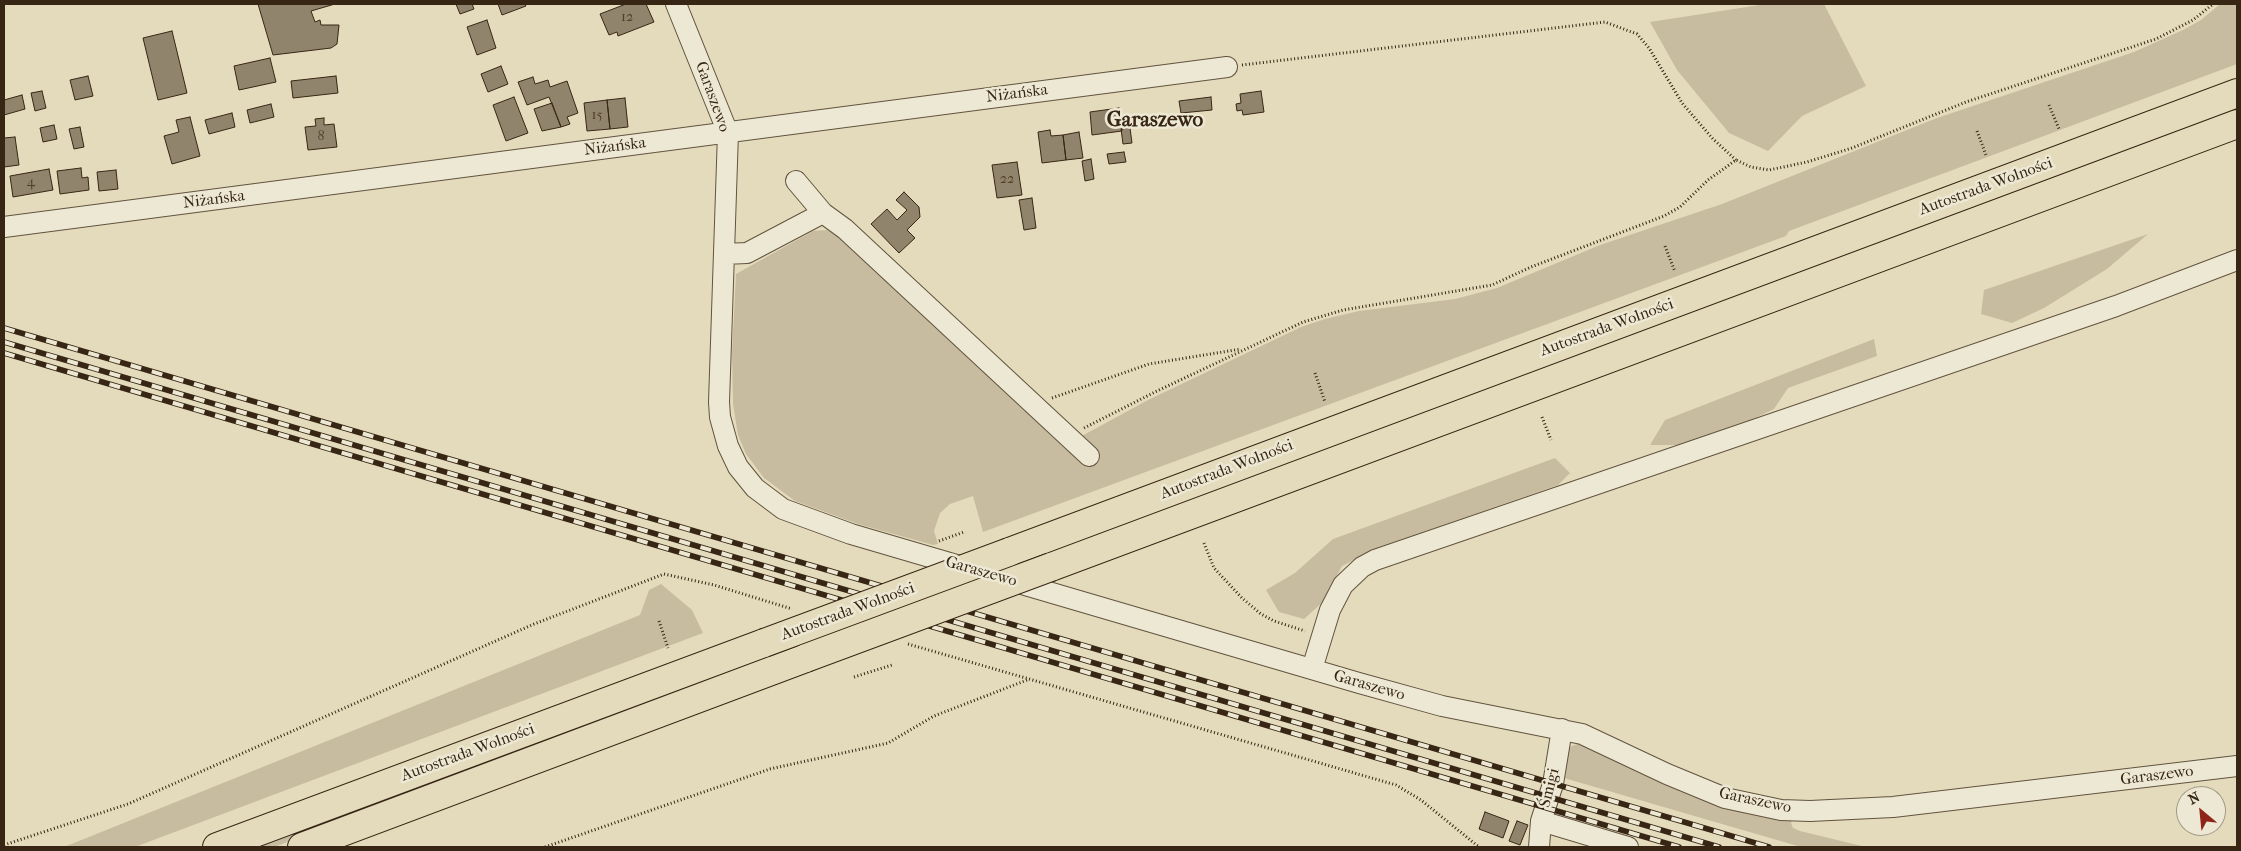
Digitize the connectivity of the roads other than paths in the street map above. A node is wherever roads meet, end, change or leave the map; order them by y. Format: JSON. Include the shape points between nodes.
{"nodes":[{"id":1,"x":676,"y":4,"type":"edge"},
{"id":2,"x":1227,"y":67,"type":"road end"},
{"id":3,"x":2237,"y":93,"type":"edge"},
{"id":4,"x":2237,"y":124,"type":"edge"},
{"id":5,"x":728,"y":133,"type":"junction"},
{"id":6,"x":796,"y":181,"type":"dead end"},
{"id":7,"x":823,"y":213,"type":"junction"},
{"id":8,"x":4,"y":228,"type":"edge"},
{"id":9,"x":724,"y":254,"type":"junction"},
{"id":10,"x":2237,"y":260,"type":"edge"},
{"id":11,"x":1089,"y":456,"type":"dead end"},
{"id":12,"x":1312,"y":670,"type":"junction"},
{"id":13,"x":1562,"y":729,"type":"junction"},
{"id":14,"x":2237,"y":766,"type":"edge"},
{"id":15,"x":1541,"y":821,"type":"junction"},
{"id":16,"x":217,"y":847,"type":"edge"},
{"id":17,"x":302,"y":847,"type":"edge"},
{"id":18,"x":1539,"y":847,"type":"edge"},
{"id":19,"x":1628,"y":847,"type":"edge"}],
"edges":[{"from":1,"to":5,"type":"street","name":"Garaszewo"},
{"from":2,"to":5,"type":"street","name":"Niżańska"},
{"from":3,"to":16,"type":"highway","name":"Autostrada Wolności","bridge":true},
{"from":4,"to":17,"type":"highway","name":"Autostrada Wolności","bridge":true},
{"from":5,"to":8,"type":"street","name":"Niżańska"},
{"from":5,"to":9,"type":"street","name":"Garaszewo"},
{"from":6,"to":7,"type":"street"},
{"from":7,"to":9,"type":"street","via":[[747,253]]},
{"from":7,"to":11,"type":"street","via":[[845,229]]},
{"from":9,"to":12,"type":"street","name":"Garaszewo","via":[[720,417],[738,467],[768,499],[800,517],[843,531]]},
{"from":10,"to":12,"type":"street","via":[[2116,306],[1382,557],[1362,567],[1342,585],[1330,610]]},
{"from":12,"to":13,"type":"street","name":"Garaszewo","via":[[1442,706]]},
{"from":13,"to":14,"type":"street","name":"Garaszewo","via":[[1589,737],[1725,798],[1781,810],[1894,807]]},
{"from":13,"to":15,"type":"street","name":"Śmigi","via":[[1553,784]]},
{"from":15,"to":18,"type":"street","name":"Śmigi"},
{"from":15,"to":19,"type":"street"}]}
